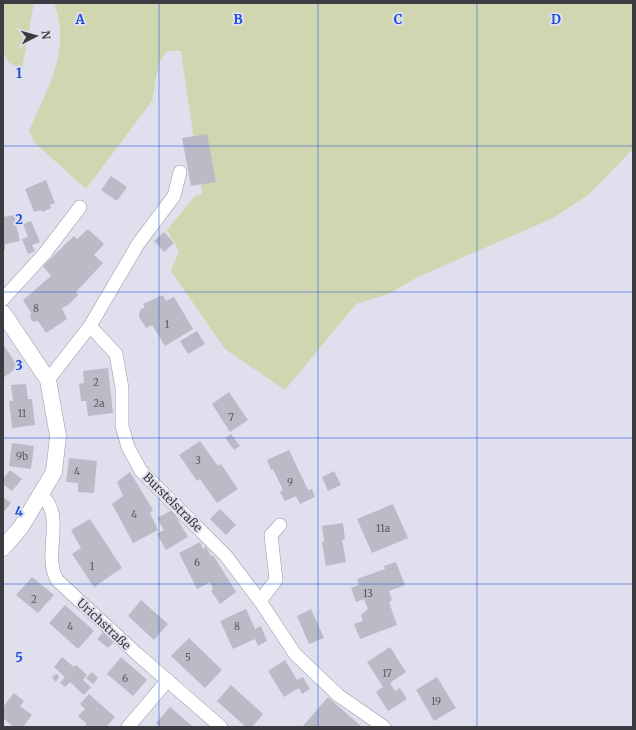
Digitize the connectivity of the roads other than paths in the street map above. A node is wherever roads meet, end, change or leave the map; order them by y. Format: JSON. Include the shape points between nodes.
{"nodes":[{"id":1,"x":180,"y":172,"type":"dead end"},
{"id":2,"x":80,"y":207,"type":"dead end"},
{"id":3,"x":3,"y":299,"type":"edge"},
{"id":4,"x":3,"y":313,"type":"edge"},
{"id":5,"x":90,"y":326,"type":"junction"},
{"id":6,"x":48,"y":380,"type":"junction"},
{"id":7,"x":40,"y":494,"type":"junction"},
{"id":8,"x":280,"y":525,"type":"dead end"},
{"id":9,"x":3,"y":548,"type":"edge"},
{"id":10,"x":260,"y":601,"type":"junction"},
{"id":11,"x":168,"y":680,"type":"junction"},
{"id":12,"x":128,"y":727,"type":"edge"},
{"id":13,"x":221,"y":727,"type":"edge"},
{"id":14,"x":384,"y":727,"type":"edge"}],
"edges":[{"from":1,"to":5,"type":"street","via":[[174,196],[138,244]]},
{"from":2,"to":3,"type":"street","via":[[45,253]]},
{"from":4,"to":6,"type":"street"},
{"from":5,"to":6,"type":"street"},
{"from":5,"to":10,"type":"street","name":"Burstelstraße","via":[[116,354],[122,388],[122,426],[128,447],[141,471],[226,556]]},
{"from":6,"to":7,"type":"street","via":[[58,436],[54,472]]},
{"from":7,"to":9,"type":"street","via":[[21,526]]},
{"from":7,"to":11,"type":"street","name":"Urichstraße","via":[[47,499],[52,514],[51,559],[53,574],[57,580]]},
{"from":8,"to":10,"type":"street","via":[[271,535],[276,580]]},
{"from":10,"to":14,"type":"street","name":"Burstelstraße","via":[[294,654],[338,695]]},
{"from":11,"to":12,"type":"street"},
{"from":11,"to":13,"type":"street","name":"Urichstraße"}]}
